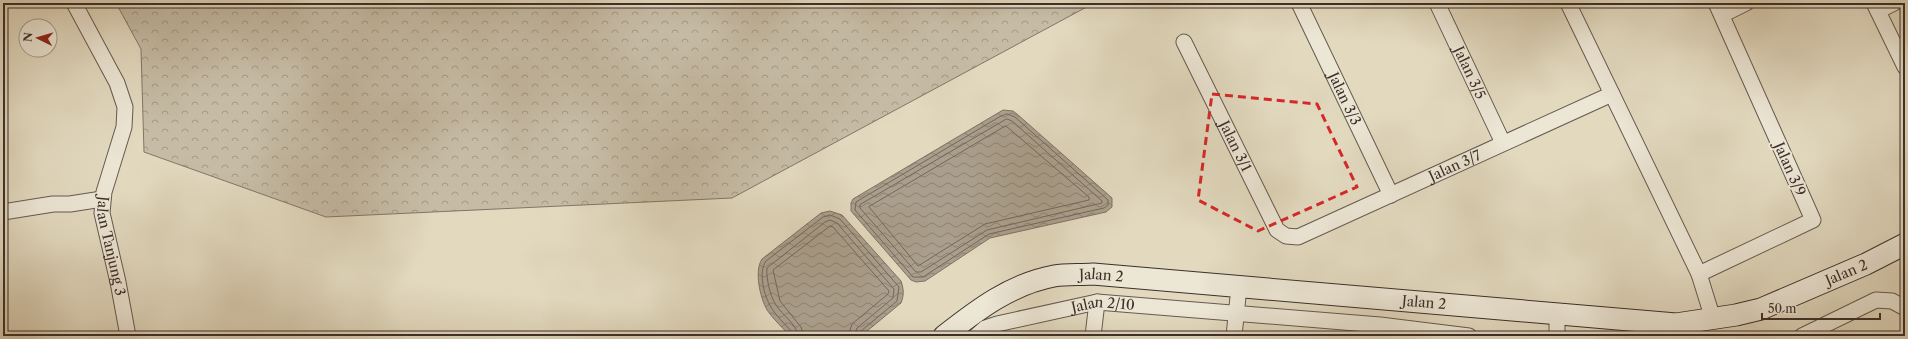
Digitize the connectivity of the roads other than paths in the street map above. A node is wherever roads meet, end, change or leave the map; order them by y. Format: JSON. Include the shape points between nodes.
{"nodes":[{"id":1,"x":74,"y":3,"type":"edge"},
{"id":2,"x":1299,"y":3,"type":"edge"},
{"id":3,"x":1437,"y":3,"type":"edge"},
{"id":4,"x":1568,"y":3,"type":"edge"},
{"id":5,"x":1746,"y":3,"type":"edge"},
{"id":6,"x":1894,"y":3,"type":"edge"},
{"id":7,"x":1876,"y":7,"type":"edge"},
{"id":8,"x":1719,"y":9,"type":"edge"},
{"id":9,"x":1184,"y":42,"type":"dead end"},
{"id":10,"x":1905,"y":67,"type":"edge"},
{"id":11,"x":1612,"y":94,"type":"junction"},
{"id":12,"x":1503,"y":143,"type":"junction"},
{"id":13,"x":1391,"y":195,"type":"junction"},
{"id":14,"x":102,"y":199,"type":"junction"},
{"id":15,"x":3,"y":212,"type":"edge"},
{"id":16,"x":1298,"y":237,"type":"joint"},
{"id":17,"x":1905,"y":244,"type":"edge"},
{"id":18,"x":1699,"y":274,"type":"junction"},
{"id":19,"x":1239,"y":286,"type":"junction"},
{"id":20,"x":1096,"y":302,"type":"junction"},
{"id":21,"x":1905,"y":308,"type":"edge"},
{"id":22,"x":1236,"y":314,"type":"junction"},
{"id":23,"x":1557,"y":315,"type":"junction"},
{"id":24,"x":1713,"y":319,"type":"junction"},
{"id":25,"x":128,"y":336,"type":"edge"},
{"id":26,"x":944,"y":336,"type":"edge"},
{"id":27,"x":976,"y":336,"type":"edge"},
{"id":28,"x":1093,"y":336,"type":"edge"},
{"id":29,"x":1234,"y":336,"type":"edge"},
{"id":30,"x":1469,"y":336,"type":"edge"},
{"id":31,"x":1557,"y":336,"type":"edge"},
{"id":32,"x":1802,"y":336,"type":"edge"}],
"edges":[{"from":1,"to":14,"type":"street","name":"Jalan Tanjung 3","via":[[117,83],[125,106],[124,128]]},
{"from":2,"to":13,"type":"street","name":"Jalan 3/3"},
{"from":3,"to":12,"type":"street","name":"Jalan 3/5"},
{"from":4,"to":11,"type":"street"},
{"from":5,"to":8,"type":"street"},
{"from":6,"to":7,"type":"street"},
{"from":7,"to":10,"type":"street"},
{"from":8,"to":18,"type":"street","name":"Jalan 3/9","via":[[1813,220]]},
{"from":9,"to":16,"type":"street","name":"Jalan 3/1","via":[[1277,230],[1286,236]]},
{"from":11,"to":12,"type":"street","name":"Jalan 3/7"},
{"from":11,"to":18,"type":"street"},
{"from":12,"to":13,"type":"street","name":"Jalan 3/7"},
{"from":13,"to":16,"type":"street","name":"Jalan 3/7"},
{"from":14,"to":15,"type":"street"},
{"from":14,"to":25,"type":"street","name":"Jalan Tanjung 3","via":[[102,213]]},
{"from":17,"to":24,"type":"street","name":"Jalan 2","via":[[1866,264],[1761,309]]},
{"from":18,"to":24,"type":"street"},
{"from":19,"to":22,"type":"street"},
{"from":19,"to":23,"type":"street","name":"Jalan 2"},
{"from":19,"to":26,"type":"street","name":"Jalan 2","via":[[1093,274],[1054,276],[997,297]]},
{"from":20,"to":22,"type":"street","name":"Jalan 2/10"},
{"from":20,"to":27,"type":"street","name":"Jalan 2/10","via":[[997,324],[984,328]]},
{"from":20,"to":28,"type":"street"},
{"from":21,"to":32,"type":"street","via":[[1892,301],[1876,300]]},
{"from":22,"to":29,"type":"street"},
{"from":22,"to":30,"type":"street","name":"Jalan 2/10"},
{"from":23,"to":24,"type":"street","name":"Jalan 2","via":[[1676,324]]},
{"from":23,"to":31,"type":"street"}]}
